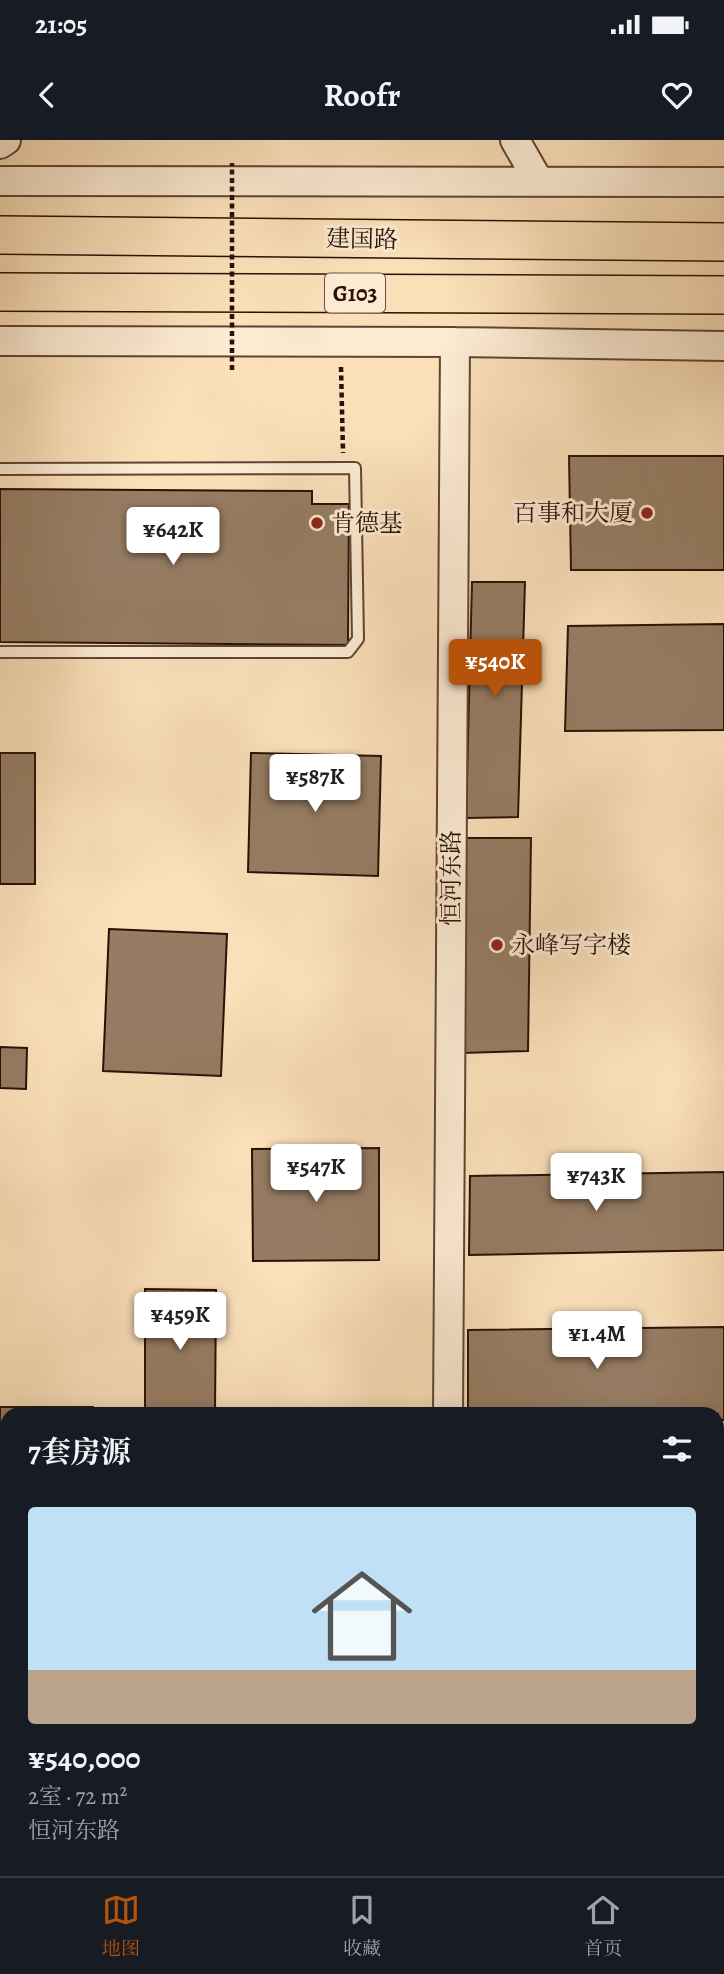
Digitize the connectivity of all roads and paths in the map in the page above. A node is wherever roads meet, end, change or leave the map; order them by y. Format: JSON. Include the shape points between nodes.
{"nodes":[{"id":1,"x":6,"y":140,"type":"edge"},
{"id":2,"x":515,"y":140,"type":"edge"},
{"id":3,"x":0,"y":144,"type":"edge"},
{"id":4,"x":232,"y":163,"type":"dead end"},
{"id":5,"x":0,"y":181,"type":"edge"},
{"id":6,"x":539,"y":182,"type":"junction"},
{"id":7,"x":724,"y":182,"type":"edge"},
{"id":8,"x":724,"y":232,"type":"edge"},
{"id":9,"x":0,"y":236,"type":"edge"},
{"id":10,"x":686,"y":242,"type":"junction"},
{"id":11,"x":724,"y":242,"type":"edge"},
{"id":12,"x":0,"y":292,"type":"edge"},
{"id":13,"x":719,"y":296,"type":"edge"},
{"id":14,"x":0,"y":341,"type":"edge"},
{"id":15,"x":339,"y":342,"type":"junction"},
{"id":16,"x":455,"y":342,"type":"junction"},
{"id":17,"x":724,"y":346,"type":"edge"},
{"id":18,"x":232,"y":370,"type":"dead end"},
{"id":19,"x":344,"y":468,"type":"junction"},
{"id":20,"x":0,"y":469,"type":"edge"},
{"id":21,"x":0,"y":652,"type":"edge"},
{"id":22,"x":448,"y":1407,"type":"edge"}],
"edges":[{"from":1,"to":3,"type":"street"},
{"from":2,"to":6,"type":"street"},
{"from":4,"to":18,"type":"path","bridge":true},
{"from":5,"to":6,"type":"street"},
{"from":6,"to":7,"type":"street"},
{"from":8,"to":10,"type":"highway"},
{"from":9,"to":10,"type":"highway","name":"建国路","number":"G103"},
{"from":10,"to":11,"type":"highway","name":"建国路","number":"G103"},
{"from":12,"to":13,"type":"highway","number":"G103"},
{"from":14,"to":15,"type":"street"},
{"from":15,"to":16,"type":"street"},
{"from":15,"to":19,"type":"path"},
{"from":16,"to":17,"type":"street"},
{"from":16,"to":22,"type":"street","name":"恒河东路"},
{"from":19,"to":20,"type":"lane"},
{"from":19,"to":21,"type":"lane","via":[[355,468],[358,639],[348,652]]}]}
